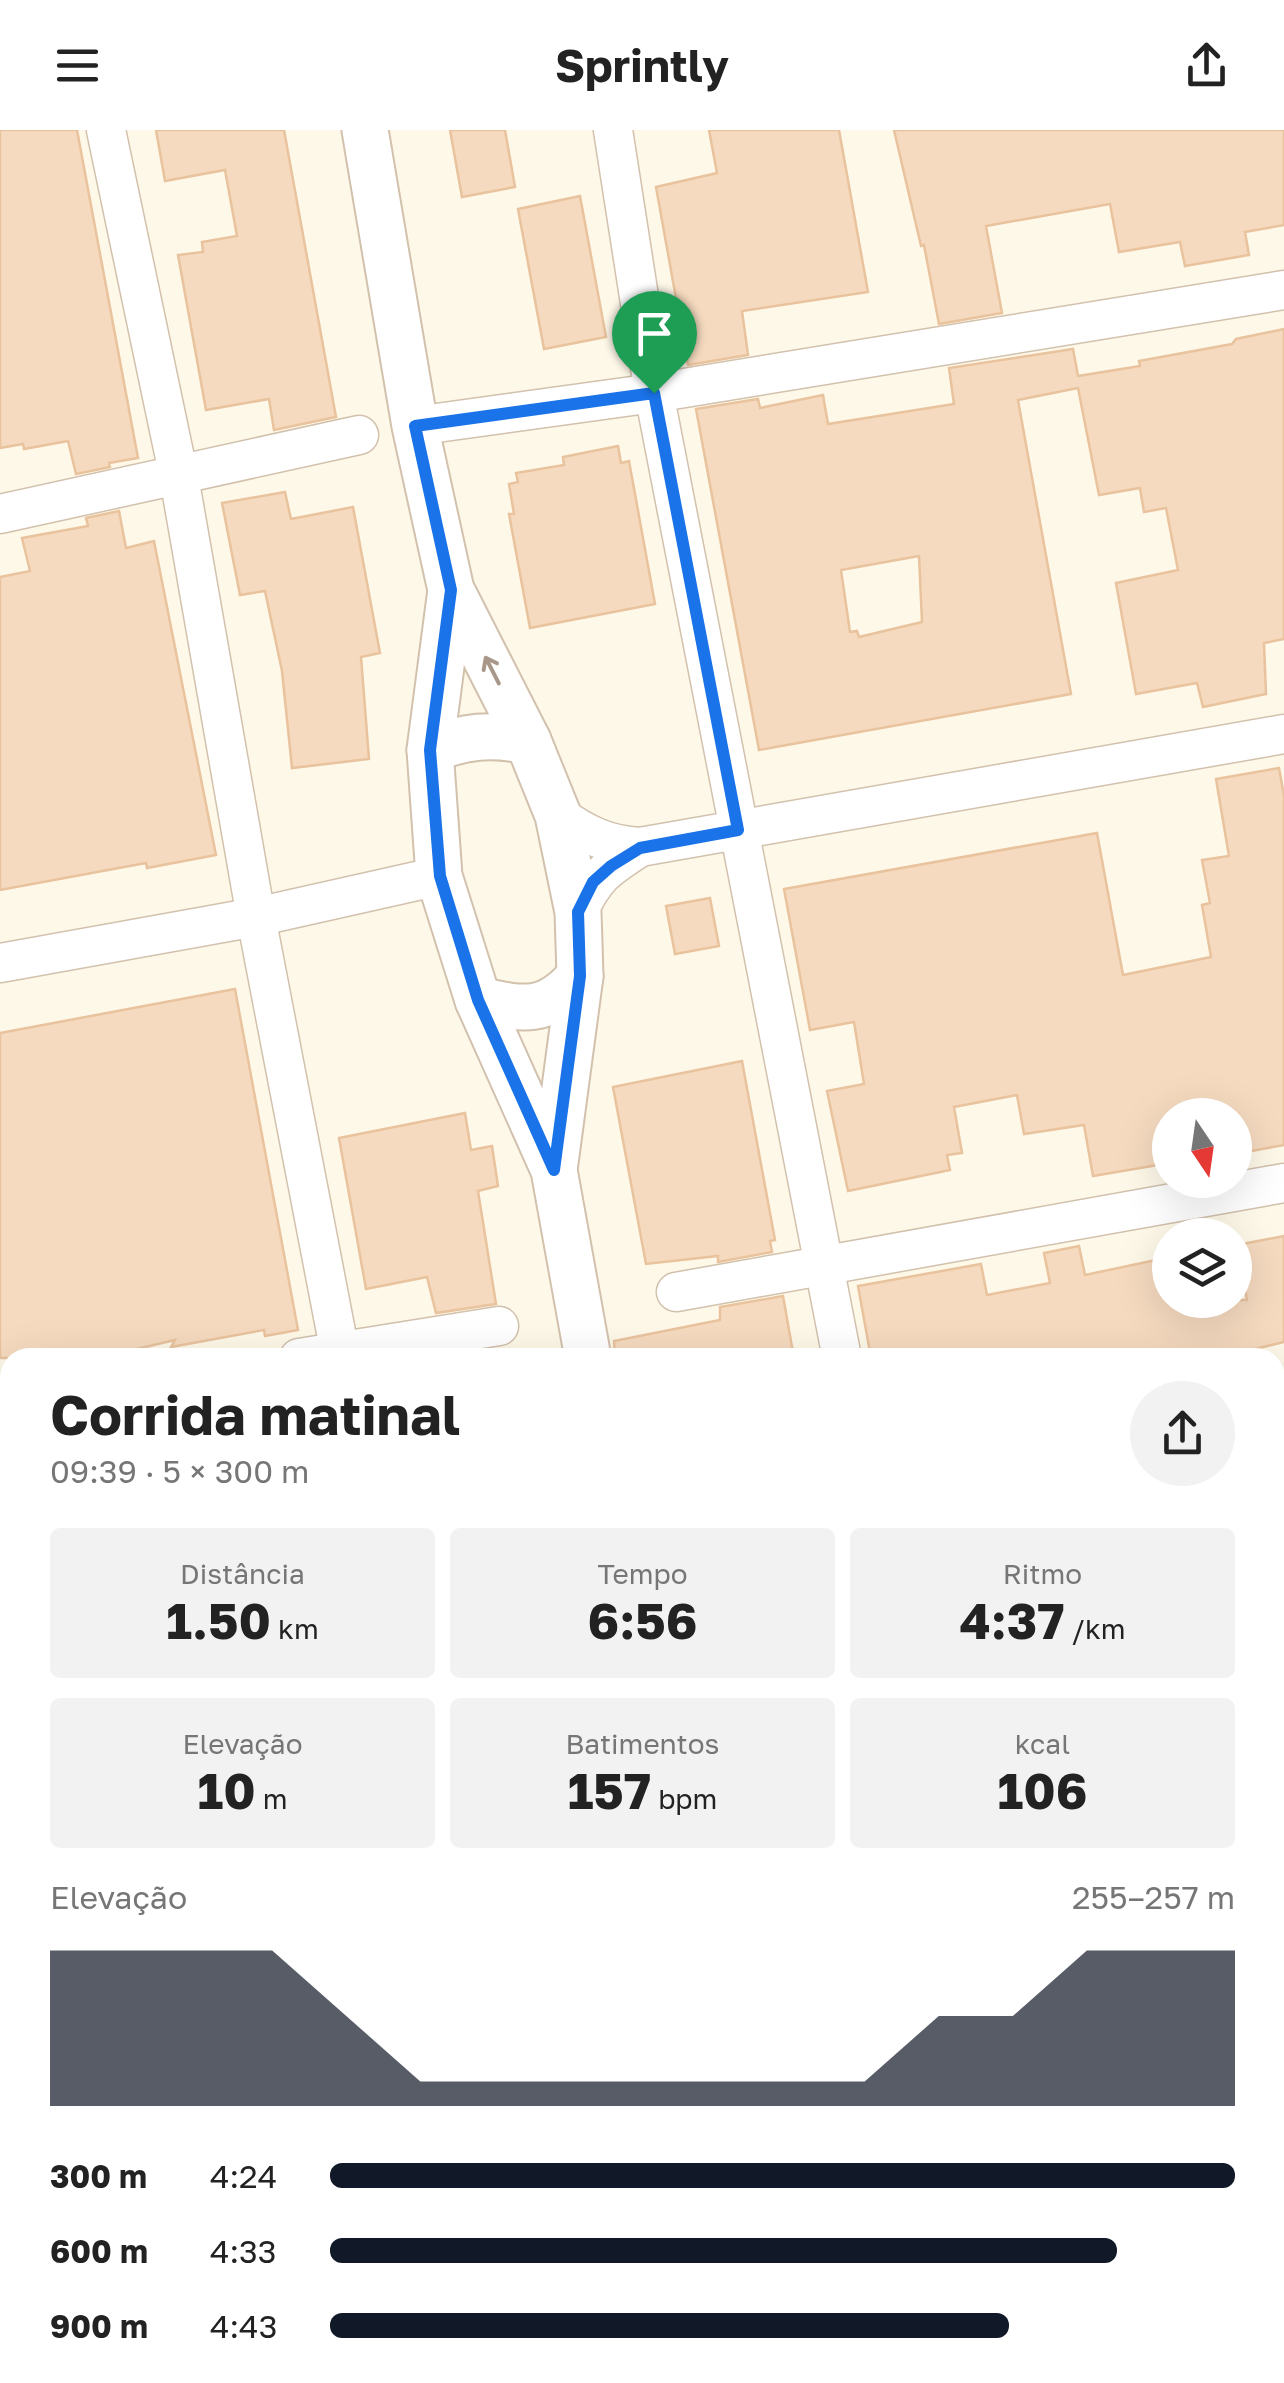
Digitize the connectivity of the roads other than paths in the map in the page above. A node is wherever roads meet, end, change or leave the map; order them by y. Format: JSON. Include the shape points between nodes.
{"nodes":[{"id":1,"x":106,"y":130,"type":"edge"},
{"id":2,"x":365,"y":130,"type":"edge"},
{"id":3,"x":613,"y":130,"type":"edge"},
{"id":4,"x":1284,"y":290,"type":"edge"},
{"id":5,"x":654,"y":393,"type":"junction"},
{"id":6,"x":415,"y":426,"type":"junction"},
{"id":7,"x":359,"y":435,"type":"dead end"},
{"id":8,"x":179,"y":477,"type":"junction"},
{"id":9,"x":0,"y":514,"type":"edge"},
{"id":10,"x":451,"y":590,"type":"junction"},
{"id":11,"x":1284,"y":734,"type":"edge"},
{"id":12,"x":528,"y":740,"type":"junction"},
{"id":13,"x":430,"y":750,"type":"junction"},
{"id":14,"x":558,"y":814,"type":"junction"},
{"id":15,"x":738,"y":830,"type":"junction"},
{"id":16,"x":640,"y":848,"type":"junction"},
{"id":17,"x":440,"y":876,"type":"junction"},
{"id":18,"x":578,"y":912,"type":"junction"},
{"id":19,"x":256,"y":917,"type":"junction"},
{"id":20,"x":0,"y":963,"type":"edge"},
{"id":21,"x":580,"y":976,"type":"junction"},
{"id":22,"x":478,"y":1000,"type":"junction"},
{"id":23,"x":554,"y":1170,"type":"junction"},
{"id":24,"x":1284,"y":1183,"type":"edge"},
{"id":25,"x":825,"y":1266,"type":"junction"},
{"id":26,"x":676,"y":1292,"type":"dead end"},
{"id":27,"x":498,"y":1326,"type":"dead end"},
{"id":28,"x":339,"y":1348,"type":"edge"},
{"id":29,"x":374,"y":1348,"type":"edge"},
{"id":30,"x":586,"y":1348,"type":"edge"},
{"id":31,"x":840,"y":1348,"type":"edge"}],
"edges":[{"from":1,"to":8,"type":"street"},
{"from":2,"to":6,"type":"street"},
{"from":3,"to":5,"type":"street"},
{"from":4,"to":5,"type":"street"},
{"from":5,"to":6,"type":"street"},
{"from":5,"to":15,"type":"street"},
{"from":6,"to":10,"type":"street"},
{"from":7,"to":8,"type":"street"},
{"from":8,"to":9,"type":"street"},
{"from":8,"to":19,"type":"street"},
{"from":12,"to":10,"type":"street","one_way":true},
{"from":10,"to":13,"type":"street"},
{"from":11,"to":15,"type":"street"},
{"from":12,"to":13,"type":"street","via":[[464,736]]},
{"from":12,"to":14,"type":"street"},
{"from":13,"to":17,"type":"street"},
{"from":14,"to":16,"type":"street","via":[[588,836]]},
{"from":14,"to":18,"type":"street"},
{"from":15,"to":16,"type":"street"},
{"from":15,"to":25,"type":"street"},
{"from":16,"to":18,"type":"street","via":[[593,882]]},
{"from":17,"to":19,"type":"street"},
{"from":17,"to":22,"type":"street"},
{"from":18,"to":21,"type":"street"},
{"from":19,"to":20,"type":"street"},
{"from":19,"to":28,"type":"street"},
{"from":21,"to":22,"type":"street","via":[[562,998],[542,1006]]},
{"from":21,"to":23,"type":"street"},
{"from":22,"to":23,"type":"street"},
{"from":23,"to":30,"type":"street"},
{"from":24,"to":25,"type":"street"},
{"from":25,"to":26,"type":"street"},
{"from":25,"to":31,"type":"street"},
{"from":27,"to":29,"type":"street"}]}
